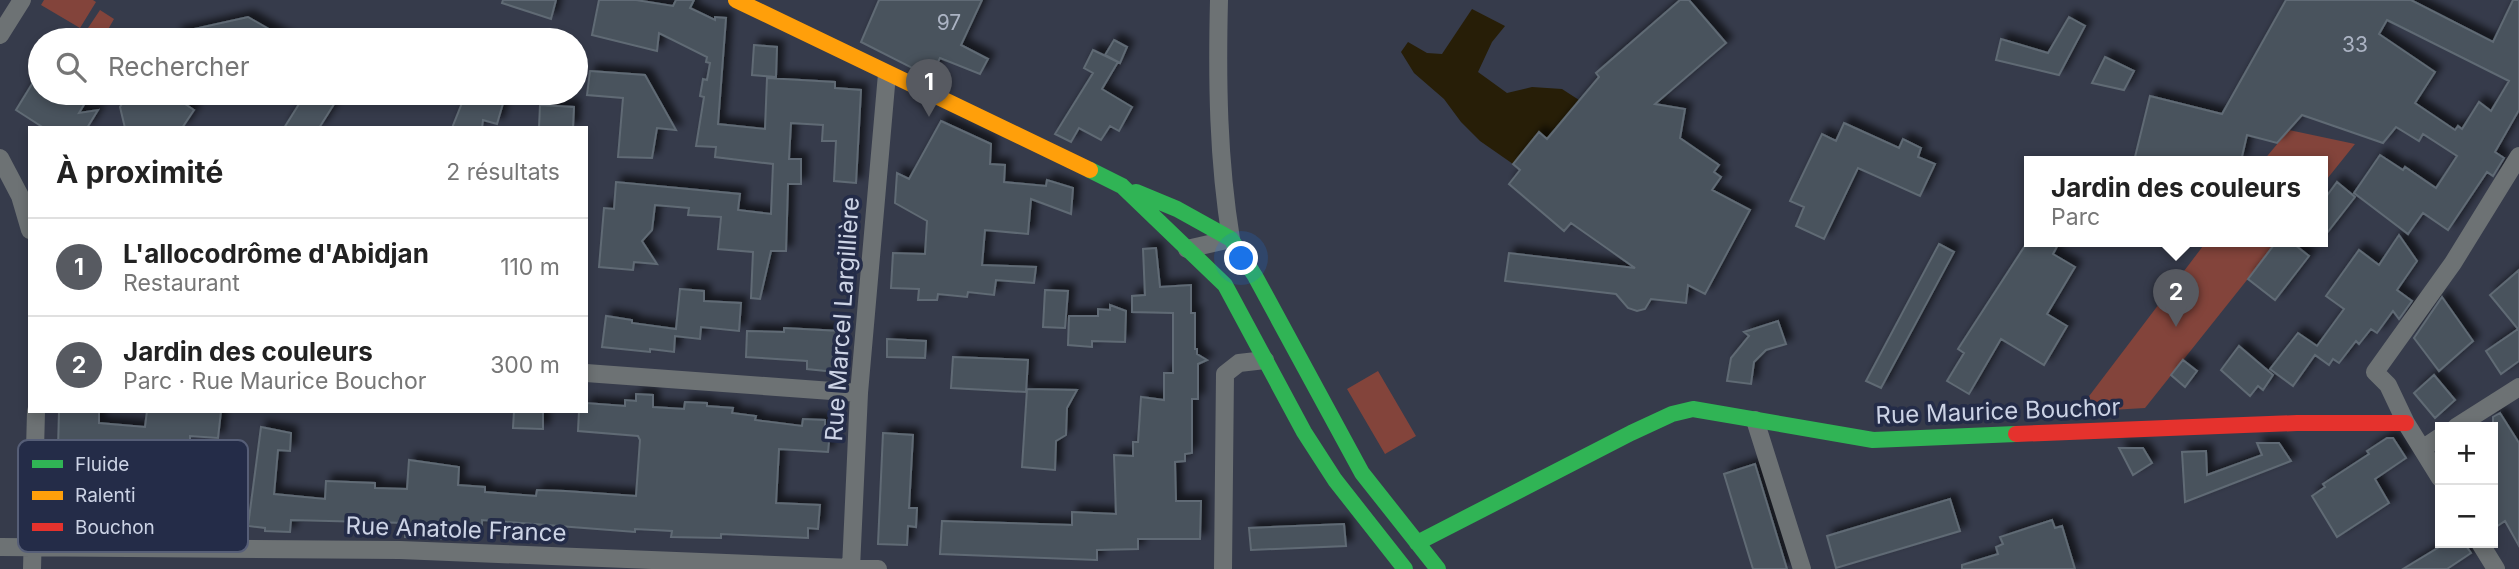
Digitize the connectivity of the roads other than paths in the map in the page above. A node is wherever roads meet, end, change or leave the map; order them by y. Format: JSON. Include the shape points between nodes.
{"nodes":[{"id":1,"x":22,"y":0,"type":"edge"},
{"id":2,"x":736,"y":0,"type":"edge"},
{"id":3,"x":1219,"y":0,"type":"edge"},
{"id":4,"x":0,"y":35,"type":"edge"},
{"id":5,"x":887,"y":74,"type":"junction"},
{"id":6,"x":2519,"y":156,"type":"edge"},
{"id":7,"x":0,"y":158,"type":"edge"},
{"id":8,"x":1122,"y":186,"type":"junction"},
{"id":9,"x":28,"y":223,"type":"edge"},
{"id":10,"x":1231,"y":239,"type":"junction"},
{"id":11,"x":1187,"y":249,"type":"junction"},
{"id":12,"x":1265,"y":360,"type":"junction"},
{"id":13,"x":588,"y":373,"type":"edge"},
{"id":14,"x":2519,"y":387,"type":"edge"},
{"id":15,"x":859,"y":394,"type":"junction"},
{"id":16,"x":37,"y":413,"type":"edge"},
{"id":17,"x":1755,"y":420,"type":"junction"},
{"id":18,"x":2464,"y":422,"type":"edge"},
{"id":19,"x":2406,"y":423,"type":"junction"},
{"id":20,"x":36,"y":440,"type":"edge"},
{"id":21,"x":2435,"y":440,"type":"edge"},
{"id":22,"x":2422,"y":449,"type":"junction"},
{"id":23,"x":2435,"y":470,"type":"edge"},
{"id":24,"x":1417,"y":543,"type":"junction"},
{"id":25,"x":18,"y":546,"type":"edge"},
{"id":26,"x":0,"y":547,"type":"edge"},
{"id":27,"x":248,"y":548,"type":"edge"},
{"id":28,"x":2483,"y":548,"type":"edge"},
{"id":29,"x":851,"y":568,"type":"edge"},
{"id":30,"x":878,"y":569,"type":"edge"},
{"id":31,"x":1223,"y":569,"type":"edge"},
{"id":32,"x":1405,"y":569,"type":"edge"},
{"id":33,"x":1438,"y":569,"type":"edge"},
{"id":34,"x":1802,"y":569,"type":"edge"},
{"id":35,"x":2496,"y":569,"type":"edge"}],
"edges":[{"from":1,"to":4,"type":"street"},
{"from":2,"to":5,"type":"main road"},
{"from":3,"to":10,"type":"street","via":[[1217,95]]},
{"from":5,"to":8,"type":"main road"},
{"from":5,"to":15,"type":"street","name":"Rue Marcel Largillière"},
{"from":6,"to":19,"type":"street","via":[[2453,263],[2375,372],[2388,384]]},
{"from":7,"to":9,"type":"street"},
{"from":8,"to":10,"type":"main road"},
{"from":8,"to":11,"type":"main road"},
{"from":10,"to":11,"type":"street"},
{"from":10,"to":24,"type":"main road","via":[[1363,473]]},
{"from":11,"to":12,"type":"main road","via":[[1225,285]]},
{"from":12,"to":31,"type":"street","via":[[1239,363],[1225,374]]},
{"from":12,"to":32,"type":"main road","via":[[1335,480]]},
{"from":13,"to":15,"type":"street"},
{"from":14,"to":18,"type":"street"},
{"from":15,"to":29,"type":"street","name":"Rue Marcel Largillière"},
{"from":16,"to":20,"type":"street"},
{"from":17,"to":19,"type":"main road","name":"Rue Maurice Bouchor","via":[[1872,440]]},
{"from":17,"to":24,"type":"main road","name":"Rue Maurice Bouchor","via":[[1693,409],[1672,414]]},
{"from":17,"to":34,"type":"street"},
{"from":19,"to":22,"type":"street"},
{"from":21,"to":22,"type":"street"},
{"from":22,"to":23,"type":"street"},
{"from":24,"to":33,"type":"main road"},
{"from":25,"to":26,"type":"street","name":"Rue Anatole France"},
{"from":27,"to":29,"type":"street","name":"Rue Anatole France"},
{"from":28,"to":35,"type":"street"},
{"from":29,"to":30,"type":"street","name":"Rue Anatole France"}]}
